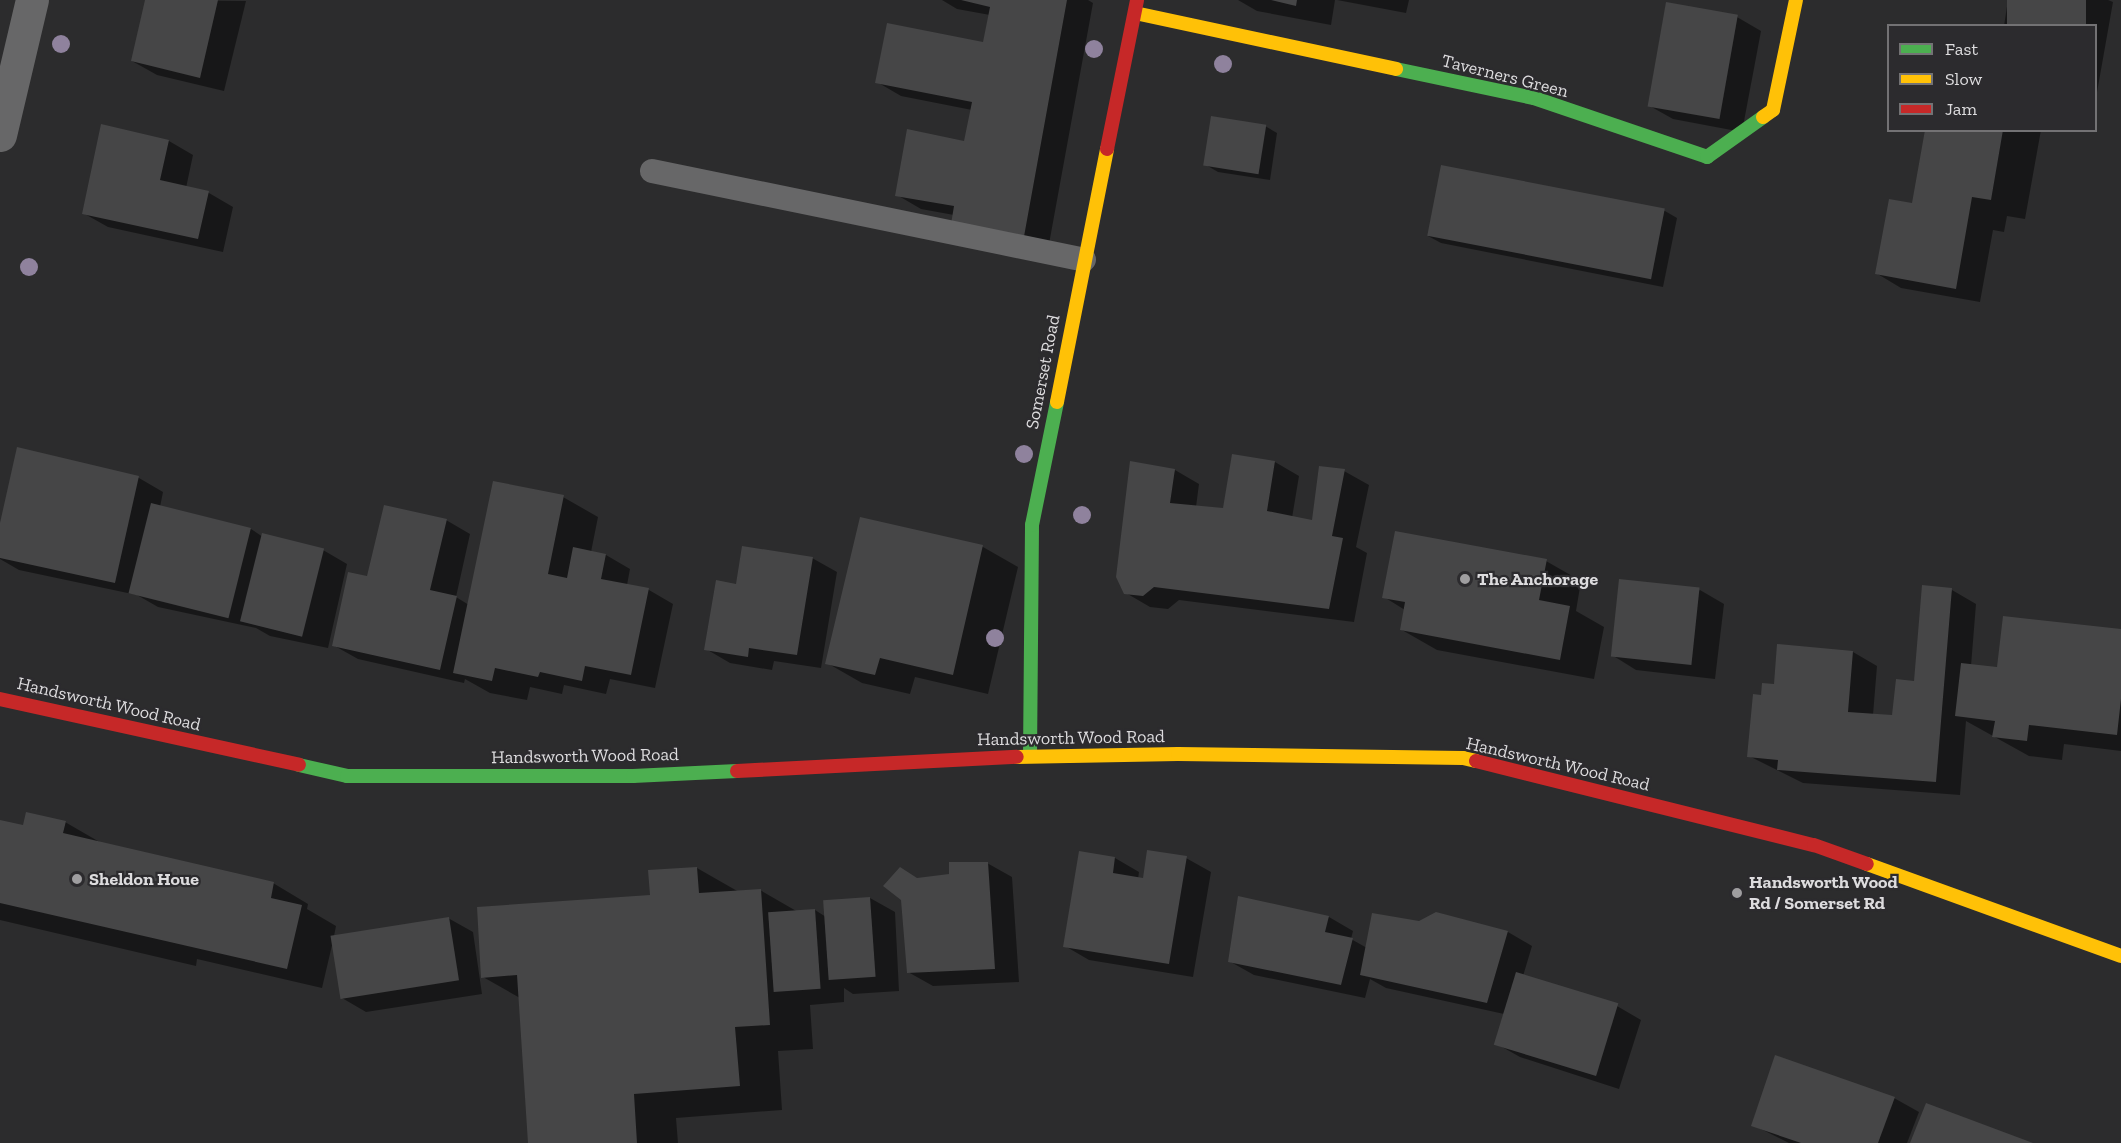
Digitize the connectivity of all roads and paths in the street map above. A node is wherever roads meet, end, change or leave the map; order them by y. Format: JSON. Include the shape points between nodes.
{"nodes":[{"id":1,"x":32,"y":0,"type":"edge"},
{"id":2,"x":1797,"y":0,"type":"edge"},
{"id":3,"x":1136,"y":7,"type":"edge"},
{"id":4,"x":0,"y":135,"type":"edge"},
{"id":5,"x":652,"y":171,"type":"dead end"},
{"id":6,"x":1084,"y":260,"type":"junction"},
{"id":7,"x":0,"y":699,"type":"edge"},
{"id":8,"x":1029,"y":756,"type":"junction"},
{"id":9,"x":2121,"y":956,"type":"edge"}],
"edges":[{"from":1,"to":4,"type":"street"},
{"from":2,"to":3,"type":"main road","name":"Taverners Green","via":[[1773,110],[1707,157],[1534,98]]},
{"from":3,"to":6,"type":"main road","name":"Somerset Road"},
{"from":5,"to":6,"type":"lane"},
{"from":6,"to":8,"type":"main road","name":"Somerset Road","via":[[1032,525]]},
{"from":7,"to":8,"type":"main road","name":"Handsworth Wood Road","via":[[346,776],[633,776]]},
{"from":8,"to":9,"type":"main road","name":"Handsworth Wood Road","via":[[1463,758],[1814,845]]}]}
